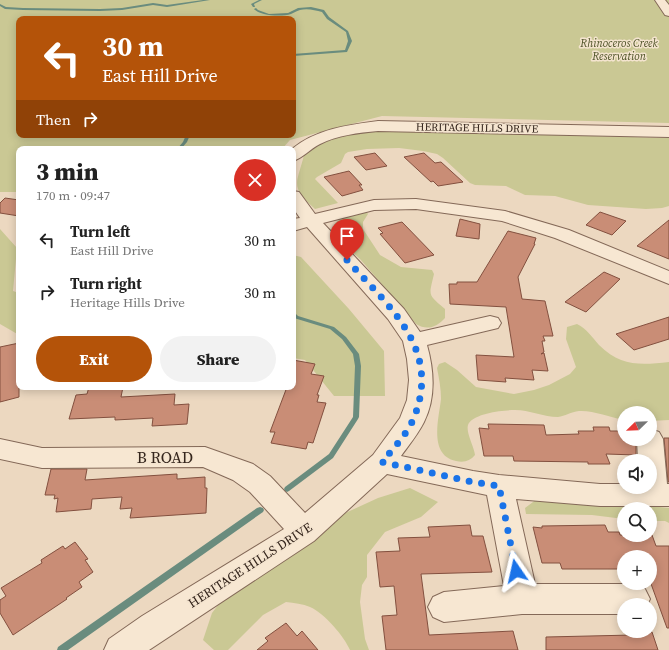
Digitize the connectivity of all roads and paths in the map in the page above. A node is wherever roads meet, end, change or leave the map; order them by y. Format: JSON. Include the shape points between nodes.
{"nodes":[{"id":1,"x":660,"y":0,"type":"edge"},
{"id":2,"x":669,"y":13,"type":"edge"},
{"id":3,"x":669,"y":132,"type":"edge"},
{"id":4,"x":296,"y":154,"type":"edge"},
{"id":5,"x":296,"y":205,"type":"edge"},
{"id":6,"x":302,"y":224,"type":"edge"},
{"id":7,"x":669,"y":278,"type":"edge"},
{"id":8,"x":490,"y":323,"type":"dead end"},
{"id":9,"x":414,"y":341,"type":"junction"},
{"id":10,"x":651,"y":446,"type":"edge"},
{"id":11,"x":0,"y":449,"type":"edge"},
{"id":12,"x":382,"y":462,"type":"junction"},
{"id":13,"x":499,"y":486,"type":"junction"},
{"id":14,"x":661,"y":495,"type":"edge"},
{"id":15,"x":304,"y":532,"type":"junction"},
{"id":16,"x":522,"y":599,"type":"junction"},
{"id":17,"x":617,"y":599,"type":"edge"},
{"id":18,"x":444,"y":607,"type":"dead end"},
{"id":19,"x":121,"y":650,"type":"edge"}],
"edges":[{"from":1,"to":2,"type":"street"},
{"from":3,"to":4,"type":"street","name":"HERITAGE HILLS DRIVE","via":[[378,126],[327,134],[313,140]]},
{"from":5,"to":6,"type":"street","name":"HERITAGE HILLS DRIVE"},
{"from":6,"to":7,"type":"street","via":[[374,205],[381,212],[416,204],[452,212],[505,216],[566,230]]},
{"from":6,"to":9,"type":"street","name":"HERITAGE HILLS DRIVE","via":[[396,314]]},
{"from":8,"to":9,"type":"street"},
{"from":9,"to":12,"type":"street","name":"HERITAGE HILLS DRIVE","via":[[421,380],[419,400],[412,421]]},
{"from":10,"to":14,"type":"street"},
{"from":11,"to":15,"type":"street","name":"B ROAD","via":[[42,458],[205,457],[243,472],[260,484]]},
{"from":12,"to":13,"type":"street"},
{"from":12,"to":15,"type":"street","name":"HERITAGE HILLS DRIVE"},
{"from":13,"to":14,"type":"street","via":[[600,495]]},
{"from":13,"to":16,"type":"street"},
{"from":15,"to":19,"type":"street","name":"HERITAGE HILLS DRIVE"},
{"from":16,"to":17,"type":"street"},
{"from":16,"to":18,"type":"street"}]}
